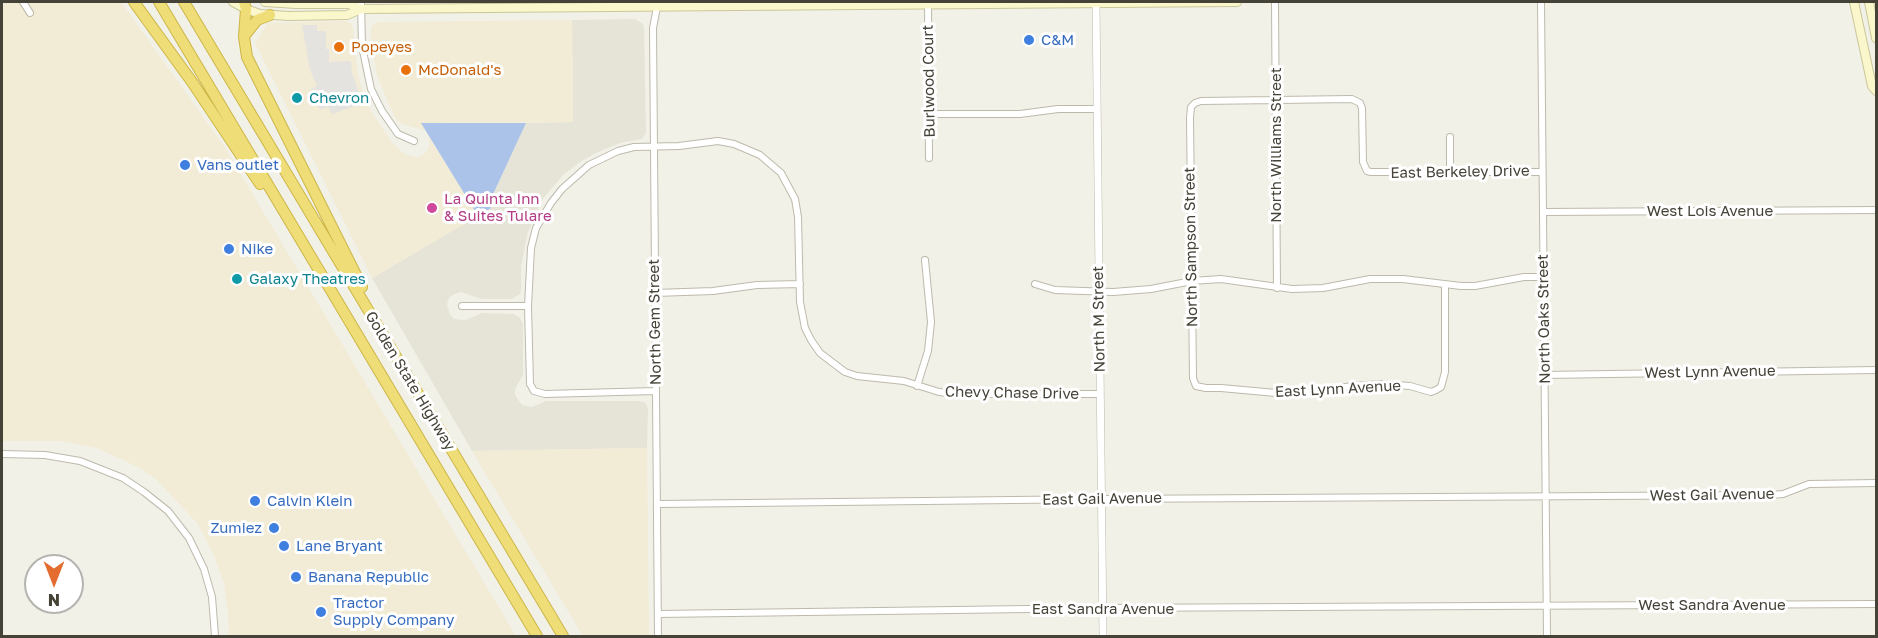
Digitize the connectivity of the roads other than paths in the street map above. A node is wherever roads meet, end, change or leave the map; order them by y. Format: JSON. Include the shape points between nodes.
{"nodes":[{"id":1,"x":23,"y":2,"type":"edge"},
{"id":2,"x":134,"y":2,"type":"edge"},
{"id":3,"x":159,"y":2,"type":"edge"},
{"id":4,"x":184,"y":2,"type":"edge"},
{"id":5,"x":233,"y":2,"type":"edge"},
{"id":6,"x":265,"y":2,"type":"edge"},
{"id":7,"x":1096,"y":2,"type":"edge"},
{"id":8,"x":1237,"y":2,"type":"edge"},
{"id":9,"x":1275,"y":2,"type":"edge"},
{"id":10,"x":1541,"y":2,"type":"edge"},
{"id":11,"x":1854,"y":2,"type":"edge"},
{"id":12,"x":1869,"y":2,"type":"edge"},
{"id":13,"x":834,"y":3,"type":"edge"},
{"id":14,"x":736,"y":4,"type":"edge"},
{"id":15,"x":747,"y":4,"type":"edge"},
{"id":16,"x":928,"y":4,"type":"junction"},
{"id":17,"x":245,"y":5,"type":"edge"},
{"id":18,"x":362,"y":5,"type":"edge"},
{"id":19,"x":657,"y":7,"type":"junction"},
{"id":20,"x":30,"y":13,"type":"dead end"},
{"id":21,"x":270,"y":15,"type":"junction"},
{"id":22,"x":244,"y":38,"type":"junction"},
{"id":23,"x":1876,"y":38,"type":"edge"},
{"id":24,"x":1876,"y":91,"type":"edge"},
{"id":25,"x":1275,"y":101,"type":"junction"},
{"id":26,"x":1191,"y":107,"type":"joint"},
{"id":27,"x":1097,"y":109,"type":"junction"},
{"id":28,"x":929,"y":114,"type":"junction"},
{"id":29,"x":1450,"y":137,"type":"dead end"},
{"id":30,"x":414,"y":141,"type":"dead end"},
{"id":31,"x":654,"y":146,"type":"junction"},
{"id":32,"x":929,"y":158,"type":"dead end"},
{"id":33,"x":1542,"y":171,"type":"junction"},
{"id":34,"x":1450,"y":172,"type":"junction"},
{"id":35,"x":1876,"y":210,"type":"edge"},
{"id":36,"x":284,"y":212,"type":"junction"},
{"id":37,"x":1543,"y":212,"type":"junction"},
{"id":38,"x":925,"y":260,"type":"dead end"},
{"id":39,"x":1543,"y":277,"type":"junction"},
{"id":40,"x":1192,"y":281,"type":"junction"},
{"id":41,"x":800,"y":284,"type":"junction"},
{"id":42,"x":1035,"y":284,"type":"dead end"},
{"id":43,"x":1445,"y":285,"type":"junction"},
{"id":44,"x":1277,"y":288,"type":"junction"},
{"id":45,"x":1099,"y":291,"type":"junction"},
{"id":46,"x":655,"y":293,"type":"junction"},
{"id":47,"x":462,"y":306,"type":"dead end"},
{"id":48,"x":528,"y":306,"type":"junction"},
{"id":49,"x":376,"y":323,"type":"junction"},
{"id":50,"x":1876,"y":370,"type":"edge"},
{"id":51,"x":1544,"y":375,"type":"junction"},
{"id":52,"x":917,"y":386,"type":"junction"},
{"id":53,"x":1196,"y":386,"type":"joint"},
{"id":54,"x":656,"y":391,"type":"junction"},
{"id":55,"x":1100,"y":394,"type":"junction"},
{"id":56,"x":2,"y":454,"type":"edge"},
{"id":57,"x":1876,"y":483,"type":"edge"},
{"id":58,"x":1546,"y":496,"type":"junction"},
{"id":59,"x":1102,"y":499,"type":"junction"},
{"id":60,"x":658,"y":504,"type":"junction"},
{"id":61,"x":1876,"y":604,"type":"edge"},
{"id":62,"x":1547,"y":606,"type":"junction"},
{"id":63,"x":1102,"y":608,"type":"junction"},
{"id":64,"x":658,"y":614,"type":"junction"},
{"id":65,"x":214,"y":636,"type":"edge"},
{"id":66,"x":537,"y":636,"type":"edge"},
{"id":67,"x":563,"y":636,"type":"edge"},
{"id":68,"x":658,"y":636,"type":"edge"},
{"id":69,"x":1102,"y":636,"type":"edge"},
{"id":70,"x":1547,"y":636,"type":"edge"}],
"edges":[{"from":1,"to":20,"type":"street"},
{"from":2,"to":36,"type":"highway","via":[[266,194]]},
{"from":3,"to":36,"type":"highway","name":"Golden State Highway"},
{"from":4,"to":49,"type":"highway","name":"Golden State Highway"},
{"from":5,"to":17,"type":"main road"},
{"from":6,"to":18,"type":"main road"},
{"from":7,"to":8,"type":"main road"},
{"from":7,"to":16,"type":"main road"},
{"from":7,"to":27,"type":"street","name":"North M Street"},
{"from":9,"to":25,"type":"street","name":"North Williams Street"},
{"from":10,"to":33,"type":"street","name":"North Oaks Street"},
{"from":11,"to":24,"type":"main road"},
{"from":12,"to":23,"type":"main road"},
{"from":13,"to":15,"type":"main road"},
{"from":13,"to":16,"type":"main road"},
{"from":14,"to":15,"type":"main road"},
{"from":14,"to":19,"type":"main road"},
{"from":16,"to":28,"type":"street","name":"Burlwood Court"},
{"from":17,"to":21,"type":"main road"},
{"from":17,"to":22,"type":"highway"},
{"from":18,"to":19,"type":"main road"},
{"from":18,"to":21,"type":"main road","via":[[347,15]]},
{"from":18,"to":30,"type":"street","via":[[362,46],[371,89],[398,134]]},
{"from":19,"to":31,"type":"street","name":"North Gem Street","via":[[653,28]]},
{"from":21,"to":22,"type":"highway","via":[[252,23]]},
{"from":22,"to":49,"type":"highway","via":[[251,65]]},
{"from":25,"to":26,"type":"street","name":"East Berkeley Drive","via":[[1201,101]]},
{"from":25,"to":34,"type":"street","name":"East Berkeley Drive","via":[[1357,100],[1362,108],[1363,162],[1367,171]]},
{"from":25,"to":44,"type":"street","name":"North Williams Street"},
{"from":26,"to":40,"type":"street","name":"North Sampson Street"},
{"from":27,"to":28,"type":"street"},
{"from":27,"to":45,"type":"street","name":"North M Street"},
{"from":28,"to":32,"type":"street","name":"Burlwood Court"},
{"from":29,"to":34,"type":"street"},
{"from":31,"to":41,"type":"street","name":"Chevy Chase Drive","via":[[718,141],[748,148],[771,163],[795,199]]},
{"from":31,"to":46,"type":"street","name":"North Gem Street"},
{"from":31,"to":48,"type":"street","name":"Chevy Chase Drive","via":[[634,147],[604,157],[562,189],[536,228]]},
{"from":33,"to":34,"type":"street","name":"East Berkeley Drive"},
{"from":33,"to":37,"type":"street","name":"North Oaks Street"},
{"from":35,"to":37,"type":"street","name":"West Lois Avenue"},
{"from":36,"to":66,"type":"highway","name":"Golden State Highway"},
{"from":37,"to":39,"type":"street","name":"North Oaks Street"},
{"from":38,"to":52,"type":"street","via":[[931,322],[928,351]]},
{"from":39,"to":43,"type":"street"},
{"from":39,"to":51,"type":"street","name":"North Oaks Street"},
{"from":40,"to":44,"type":"street","via":[[1221,279]]},
{"from":40,"to":45,"type":"street","via":[[1151,289]]},
{"from":40,"to":53,"type":"street","name":"North Sampson Street"},
{"from":41,"to":46,"type":"street"},
{"from":41,"to":52,"type":"street","name":"Chevy Chase Drive","via":[[806,328],[820,353],[844,372]]},
{"from":42,"to":45,"type":"street","via":[[1055,290]]},
{"from":43,"to":44,"type":"street","via":[[1387,278],[1323,288]]},
{"from":43,"to":53,"type":"street","name":"East Lynn Avenue","via":[[1445,372],[1442,387],[1431,392],[1382,384],[1276,393]]},
{"from":45,"to":55,"type":"street","name":"North M Street"},
{"from":46,"to":54,"type":"street","name":"North Gem Street"},
{"from":47,"to":48,"type":"street"},
{"from":48,"to":54,"type":"street","name":"Chevy Chase Drive","via":[[530,384],[534,391]]},
{"from":49,"to":67,"type":"highway","name":"Golden State Highway"},
{"from":50,"to":51,"type":"street","name":"West Lynn Avenue"},
{"from":51,"to":58,"type":"street","name":"North Oaks Street"},
{"from":52,"to":55,"type":"street","name":"Chevy Chase Drive","via":[[956,394]]},
{"from":54,"to":60,"type":"street","name":"North Gem Street"},
{"from":55,"to":59,"type":"street","name":"North M Street"},
{"from":56,"to":65,"type":"street","via":[[80,461],[123,478],[159,503],[184,531],[201,563],[212,597]]},
{"from":57,"to":58,"type":"street","name":"West Gail Avenue","via":[[1809,484],[1770,495]]},
{"from":58,"to":59,"type":"street","name":"East Gail Avenue"},
{"from":58,"to":62,"type":"street","name":"North Oaks Street"},
{"from":59,"to":60,"type":"street","name":"East Gail Avenue"},
{"from":59,"to":63,"type":"street","name":"North M Street"},
{"from":60,"to":64,"type":"street","name":"North Gem Street"},
{"from":61,"to":62,"type":"street","name":"West Sandra Avenue"},
{"from":62,"to":63,"type":"street","name":"East Sandra Avenue"},
{"from":62,"to":70,"type":"street","name":"North Oaks Street"},
{"from":63,"to":64,"type":"street","name":"East Sandra Avenue"},
{"from":63,"to":69,"type":"street","name":"North M Street"},
{"from":64,"to":68,"type":"street","name":"North Gem Street"}]}
